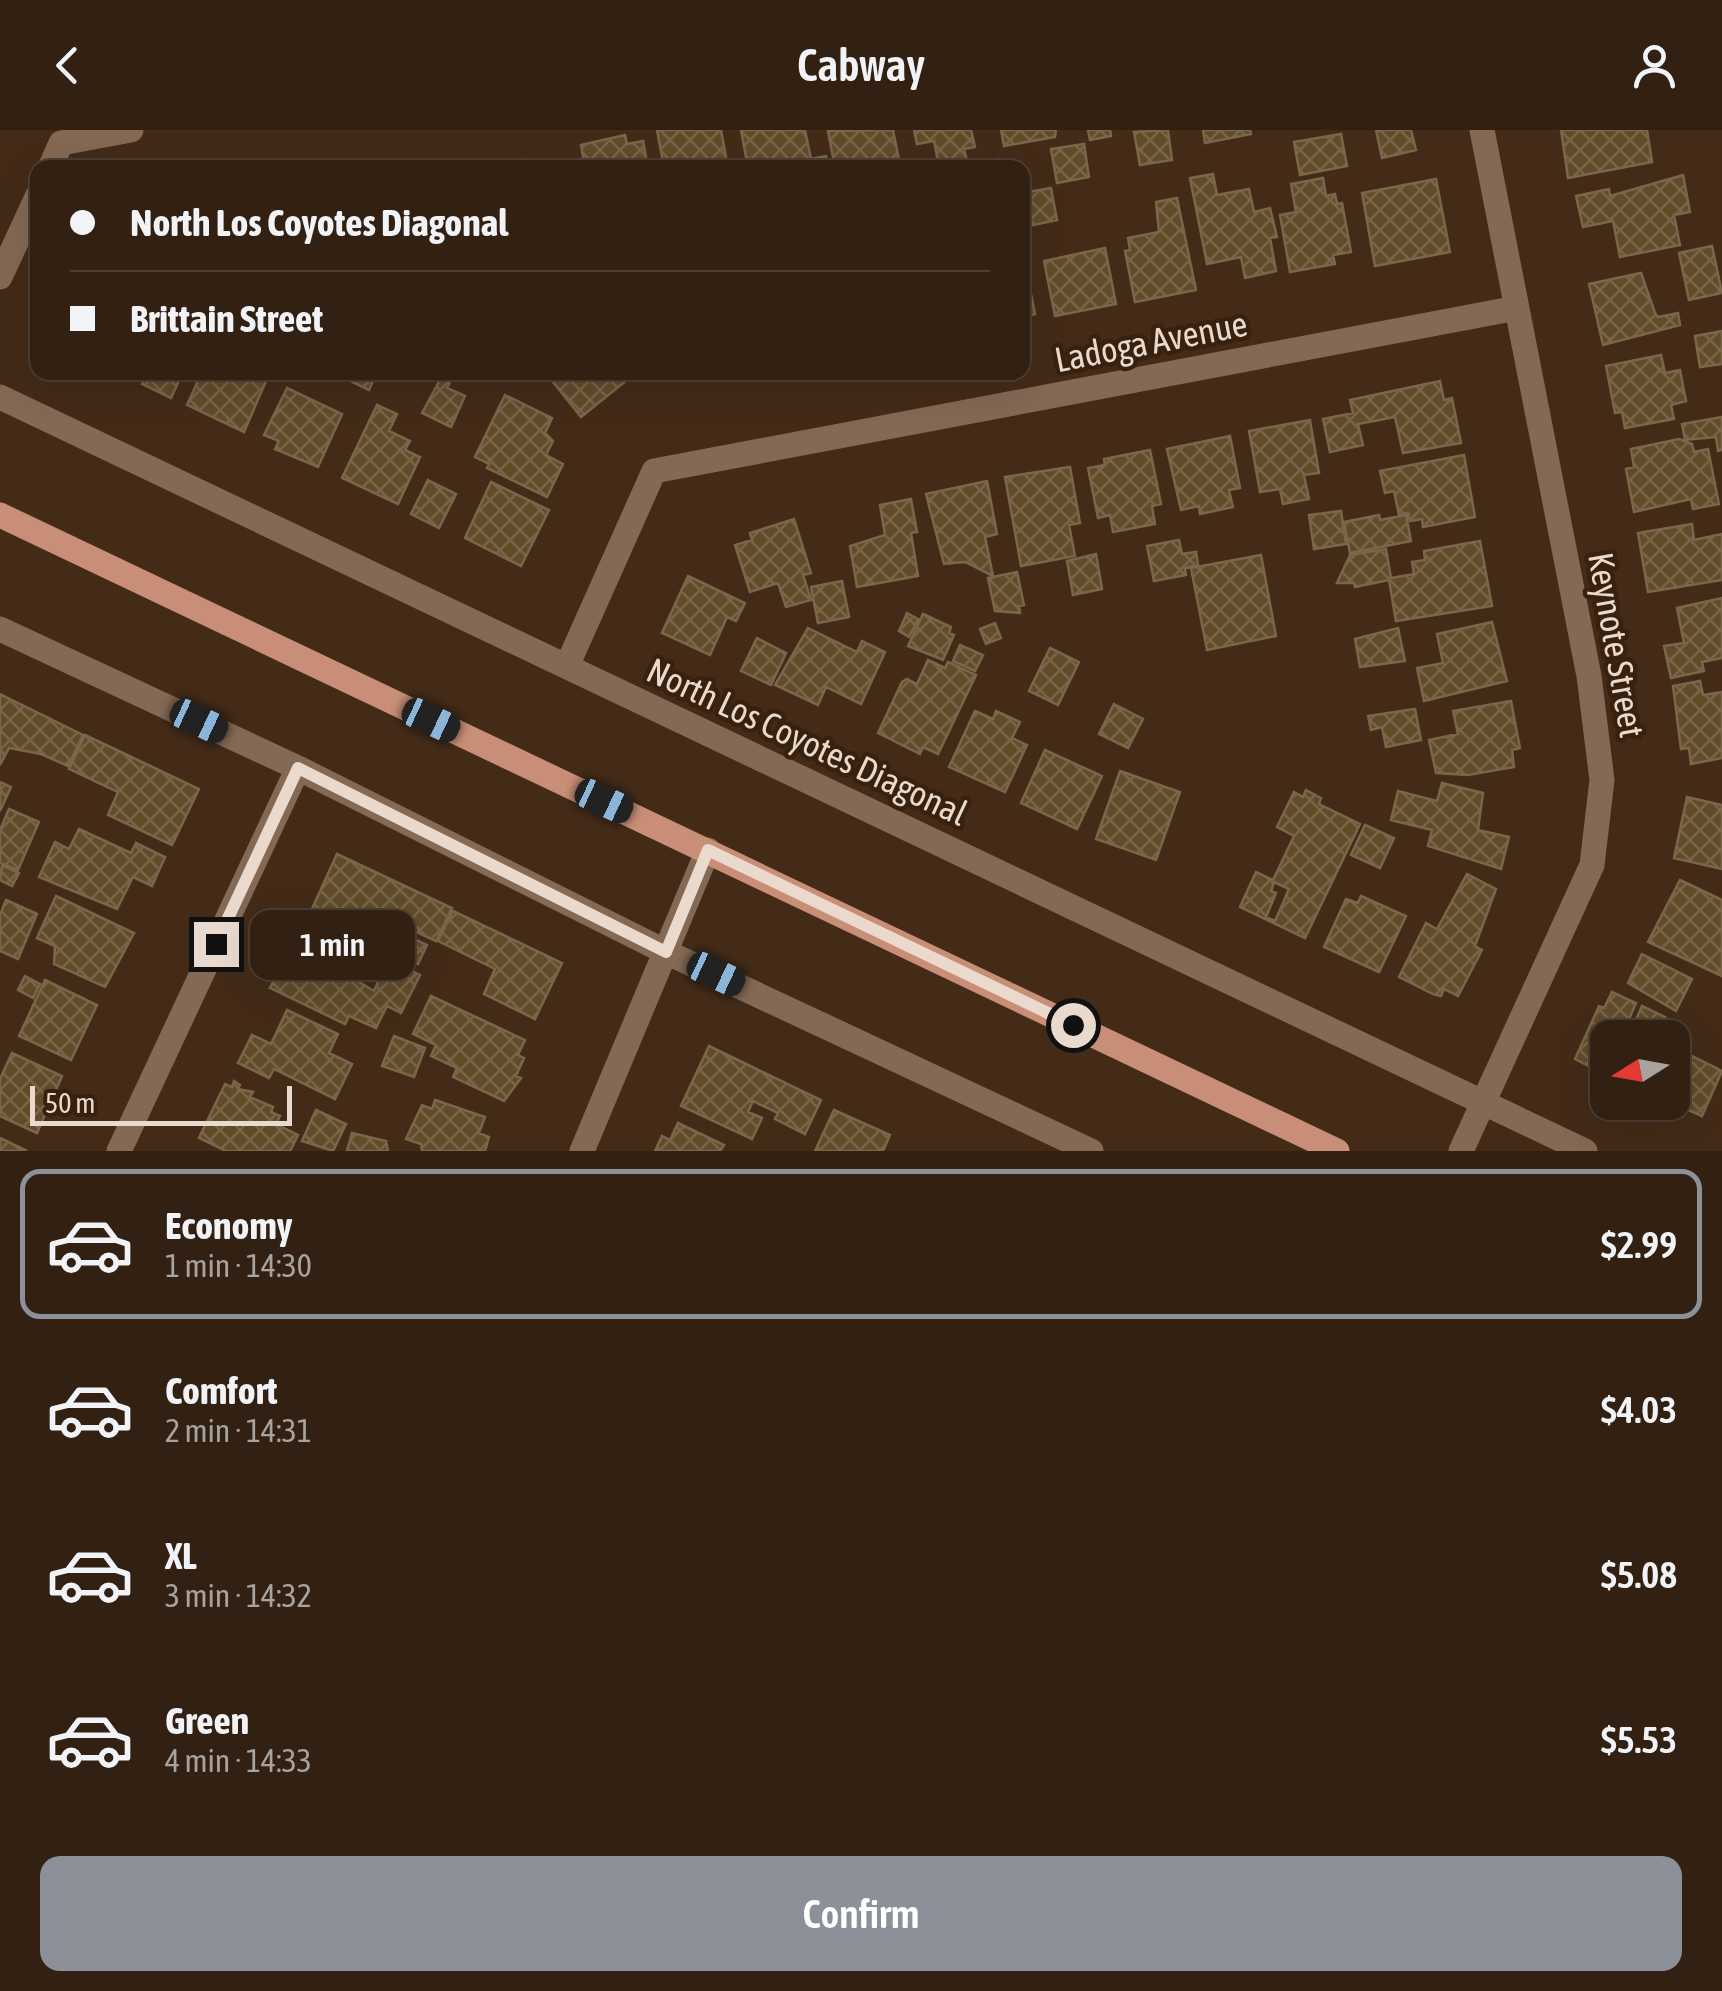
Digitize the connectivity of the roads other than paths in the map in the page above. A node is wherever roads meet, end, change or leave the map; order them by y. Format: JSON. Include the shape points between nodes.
{"nodes":[{"id":1,"x":131,"y":130,"type":"edge"},
{"id":2,"x":1482,"y":130,"type":"edge"},
{"id":3,"x":54,"y":160,"type":"edge"},
{"id":4,"x":30,"y":212,"type":"edge"},
{"id":5,"x":0,"y":277,"type":"edge"},
{"id":6,"x":1517,"y":308,"type":"junction"},
{"id":7,"x":0,"y":397,"type":"edge"},
{"id":8,"x":0,"y":515,"type":"edge"},
{"id":9,"x":0,"y":628,"type":"edge"},
{"id":10,"x":566,"y":666,"type":"junction"},
{"id":11,"x":298,"y":768,"type":"junction"},
{"id":12,"x":708,"y":850,"type":"junction"},
{"id":13,"x":666,"y":952,"type":"junction"},
{"id":14,"x":1486,"y":1104,"type":"junction"},
{"id":15,"x":119,"y":1151,"type":"edge"},
{"id":16,"x":582,"y":1151,"type":"edge"},
{"id":17,"x":1091,"y":1151,"type":"edge"},
{"id":18,"x":1337,"y":1151,"type":"edge"},
{"id":19,"x":1461,"y":1151,"type":"edge"},
{"id":20,"x":1584,"y":1151,"type":"edge"}],
"edges":[{"from":1,"to":3,"type":"street","via":[[62,142]]},
{"from":2,"to":6,"type":"street","name":"Keynote Street"},
{"from":4,"to":5,"type":"street"},
{"from":6,"to":10,"type":"street","name":"Ladoga Avenue","via":[[654,471]]},
{"from":6,"to":14,"type":"street","name":"Keynote Street","via":[[1589,676],[1602,780],[1592,865]]},
{"from":7,"to":10,"type":"street","name":"North Los Coyotes Diagonal"},
{"from":8,"to":12,"type":"main road"},
{"from":9,"to":11,"type":"street"},
{"from":10,"to":14,"type":"street","name":"North Los Coyotes Diagonal"},
{"from":11,"to":13,"type":"street"},
{"from":11,"to":15,"type":"street"},
{"from":12,"to":13,"type":"street"},
{"from":12,"to":18,"type":"main road"},
{"from":13,"to":16,"type":"street"},
{"from":13,"to":17,"type":"street"},
{"from":14,"to":19,"type":"street","name":"Keynote Street"},
{"from":14,"to":20,"type":"street","name":"North Los Coyotes Diagonal"}]}
